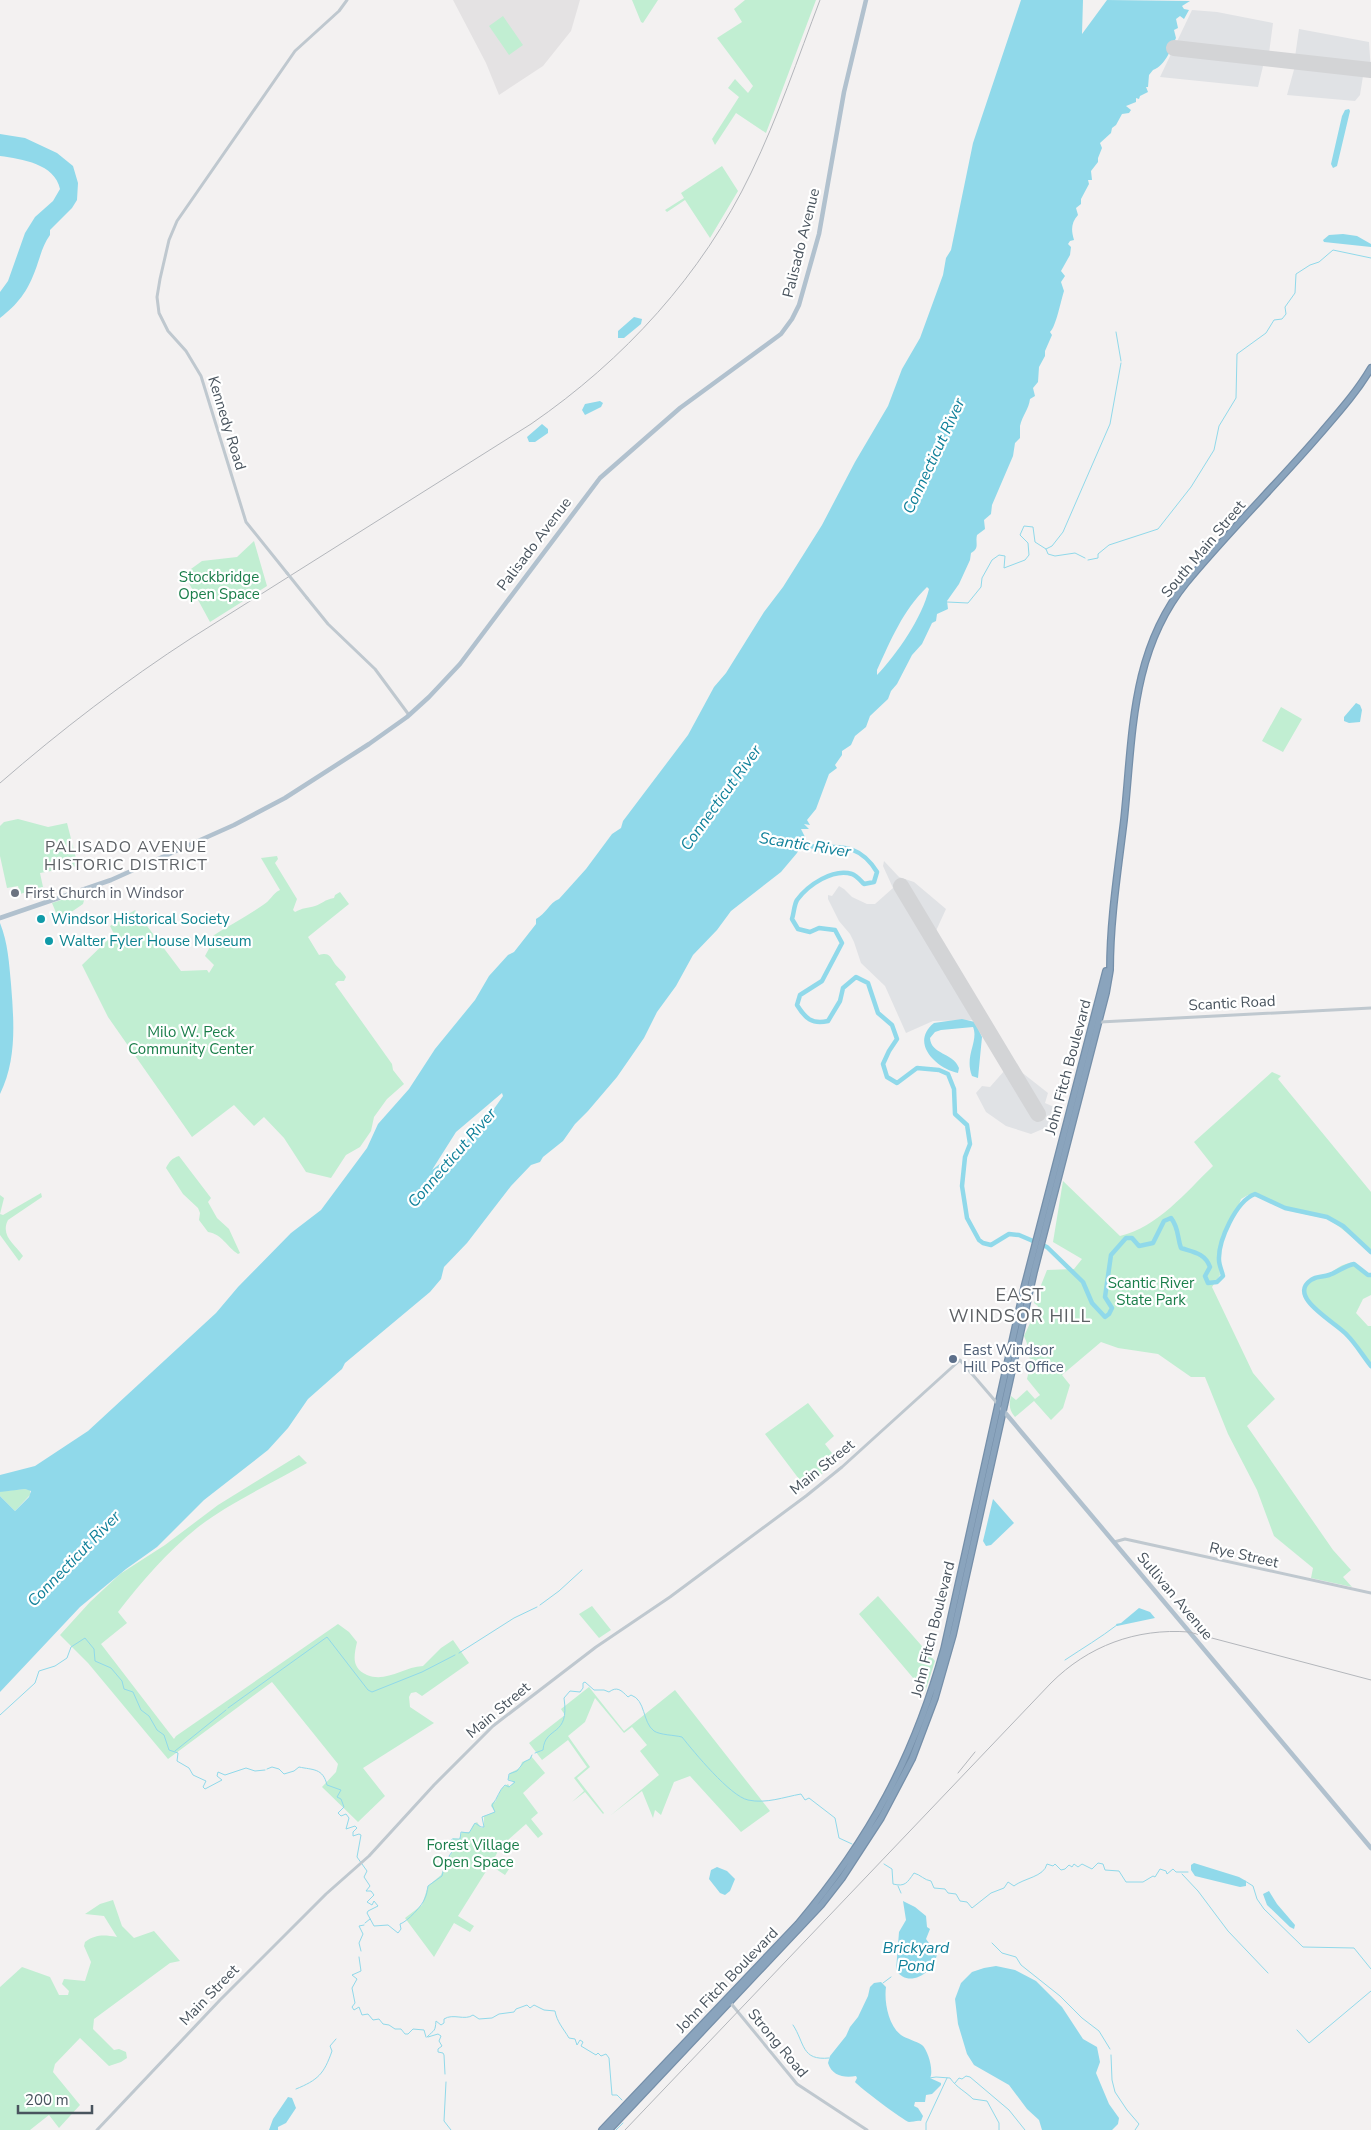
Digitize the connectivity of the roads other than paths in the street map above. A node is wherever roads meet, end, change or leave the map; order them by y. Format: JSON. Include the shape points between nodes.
{"nodes":[{"id":1,"x":347,"y":0,"type":"edge"},
{"id":2,"x":866,"y":0,"type":"edge"},
{"id":3,"x":1371,"y":368,"type":"edge"},
{"id":4,"x":409,"y":715,"type":"junction"},
{"id":5,"x":0,"y":918,"type":"edge"},
{"id":6,"x":1104,"y":992,"type":"joint"},
{"id":7,"x":1371,"y":1008,"type":"edge"},
{"id":8,"x":1096,"y":1021,"type":"junction"},
{"id":9,"x":960,"y":1360,"type":"joint"},
{"id":10,"x":1000,"y":1406,"type":"junction"},
{"id":11,"x":1113,"y":1542,"type":"junction"},
{"id":12,"x":1371,"y":1593,"type":"edge"},
{"id":13,"x":1371,"y":1848,"type":"edge"},
{"id":14,"x":729,"y":2001,"type":"junction"},
{"id":15,"x":97,"y":2130,"type":"edge"},
{"id":16,"x":602,"y":2130,"type":"edge"},
{"id":17,"x":609,"y":2130,"type":"edge"},
{"id":18,"x":867,"y":2130,"type":"edge"}],
"edges":[{"from":1,"to":4,"type":"street","name":"Kennedy Road","bridge":true,"via":[[335,16],[295,51],[177,221],[168,246],[158,292],[158,308],[168,331],[190,356],[205,385],[246,522],[332,628],[376,669]]},
{"from":2,"to":4,"type":"main road","name":"Palisado Avenue","via":[[844,92],[820,226],[801,300],[792,319],[773,341],[684,404],[600,478],[460,664]]},
{"from":3,"to":6,"type":"highway","name":"South Main Street","via":[[1357,390],[1294,464],[1186,584],[1156,630],[1140,675],[1136,699]]},
{"from":4,"to":5,"type":"main road","name":"Palisado Avenue","via":[[256,814],[111,880]]},
{"from":6,"to":8,"type":"highway","name":"John Fitch Boulevard"},
{"from":7,"to":8,"type":"street","name":"Scantic Road"},
{"from":8,"to":10,"type":"highway","name":"John Fitch Boulevard","via":[[1036,1251]]},
{"from":9,"to":10,"type":"street","name":"Sullivan Avenue"},
{"from":9,"to":15,"type":"street","name":"Main Street","via":[[806,1496],[670,1597],[608,1638],[493,1726],[361,1863],[263,1956]]},
{"from":10,"to":11,"type":"main road","name":"Sullivan Avenue"},
{"from":10,"to":14,"type":"highway","name":"John Fitch Boulevard","via":[[959,1595],[910,1756],[863,1848],[801,1929]]},
{"from":11,"to":12,"type":"street","name":"Rye Street","via":[[1125,1539]]},
{"from":11,"to":13,"type":"main road","name":"Sullivan Avenue"},
{"from":14,"to":16,"type":"highway","name":"John Fitch Boulevard"},
{"from":14,"to":17,"type":"highway","name":"John Fitch Boulevard"},
{"from":14,"to":18,"type":"street","name":"Strong Road","via":[[797,2084]]}]}
